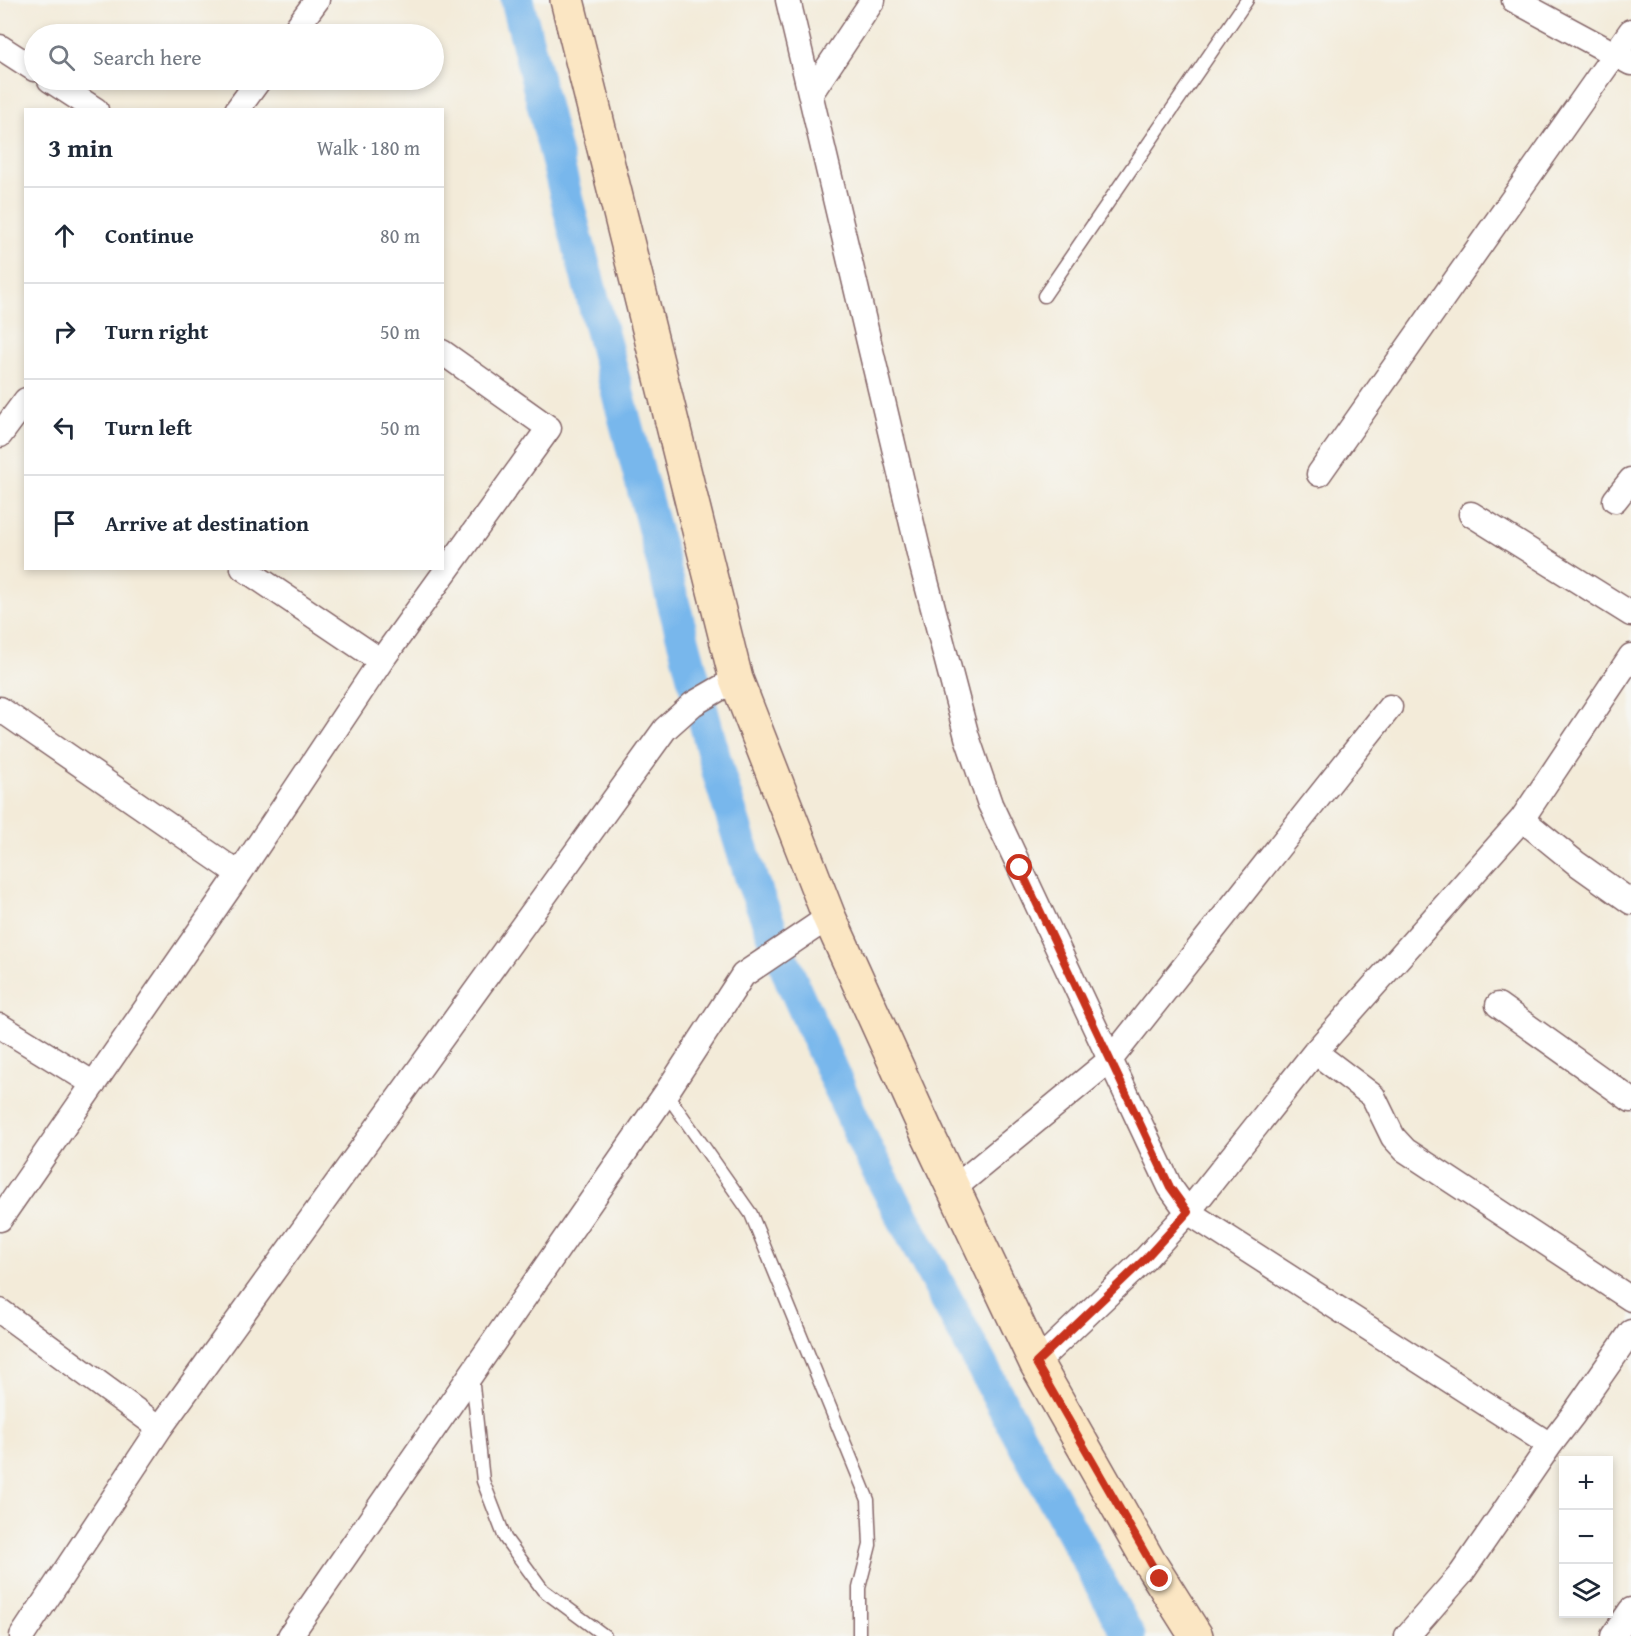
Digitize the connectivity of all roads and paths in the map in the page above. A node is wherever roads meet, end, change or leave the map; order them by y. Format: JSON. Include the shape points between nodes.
{"nodes":[{"id":1,"x":317,"y":0,"type":"edge"},
{"id":2,"x":567,"y":0,"type":"edge"},
{"id":3,"x":788,"y":0,"type":"edge"},
{"id":4,"x":873,"y":0,"type":"edge"},
{"id":5,"x":1247,"y":0,"type":"edge"},
{"id":6,"x":1514,"y":0,"type":"edge"},
{"id":7,"x":299,"y":24,"type":"edge"},
{"id":8,"x":1631,"y":31,"type":"edge"},
{"id":9,"x":0,"y":47,"type":"edge"},
{"id":10,"x":1623,"y":59,"type":"edge"},
{"id":11,"x":24,"y":63,"type":"edge"},
{"id":12,"x":65,"y":90,"type":"edge"},
{"id":13,"x":252,"y":90,"type":"edge"},
{"id":14,"x":810,"y":93,"type":"junction"},
{"id":15,"x":93,"y":108,"type":"edge"},
{"id":16,"x":238,"y":108,"type":"edge"},
{"id":17,"x":1044,"y":296,"type":"dead end"},
{"id":18,"x":444,"y":353,"type":"edge"},
{"id":19,"x":16,"y":411,"type":"edge"},
{"id":20,"x":0,"y":435,"type":"edge"},
{"id":21,"x":1319,"y":474,"type":"dead end"},
{"id":22,"x":1631,"y":480,"type":"edge"},
{"id":23,"x":1615,"y":500,"type":"dead end"},
{"id":24,"x":1471,"y":514,"type":"dead end"},
{"id":25,"x":246,"y":570,"type":"edge"},
{"id":26,"x":1631,"y":614,"type":"edge"},
{"id":27,"x":1631,"y":656,"type":"edge"},
{"id":28,"x":381,"y":662,"type":"junction"},
{"id":29,"x":736,"y":679,"type":"junction"},
{"id":30,"x":1390,"y":707,"type":"dead end"},
{"id":31,"x":0,"y":709,"type":"edge"},
{"id":32,"x":1522,"y":819,"type":"junction"},
{"id":33,"x":239,"y":873,"type":"junction"},
{"id":34,"x":1631,"y":902,"type":"edge"},
{"id":35,"x":829,"y":917,"type":"junction"},
{"id":36,"x":1498,"y":1005,"type":"dead end"},
{"id":37,"x":0,"y":1026,"type":"edge"},
{"id":38,"x":1315,"y":1052,"type":"junction"},
{"id":39,"x":1110,"y":1060,"type":"junction"},
{"id":40,"x":94,"y":1084,"type":"junction"},
{"id":41,"x":666,"y":1093,"type":"junction"},
{"id":42,"x":1631,"y":1100,"type":"edge"},
{"id":43,"x":953,"y":1188,"type":"junction"},
{"id":44,"x":1188,"y":1212,"type":"junction"},
{"id":45,"x":0,"y":1219,"type":"edge"},
{"id":46,"x":1631,"y":1299,"type":"edge"},
{"id":47,"x":0,"y":1311,"type":"edge"},
{"id":48,"x":1631,"y":1332,"type":"edge"},
{"id":49,"x":1036,"y":1363,"type":"junction"},
{"id":50,"x":472,"y":1375,"type":"junction"},
{"id":51,"x":160,"y":1428,"type":"junction"},
{"id":52,"x":1550,"y":1445,"type":"junction"},
{"id":53,"x":1631,"y":1610,"type":"edge"},
{"id":54,"x":22,"y":1636,"type":"edge"},
{"id":55,"x":290,"y":1636,"type":"edge"},
{"id":56,"x":605,"y":1636,"type":"edge"},
{"id":57,"x":859,"y":1636,"type":"edge"},
{"id":58,"x":1196,"y":1636,"type":"edge"},
{"id":59,"x":1407,"y":1636,"type":"edge"},
{"id":60,"x":1614,"y":1636,"type":"edge"}],
"edges":[{"from":1,"to":7,"type":"street"},
{"from":2,"to":29,"type":"street"},
{"from":3,"to":14,"type":"street"},
{"from":4,"to":14,"type":"street"},
{"from":5,"to":17,"type":"lane"},
{"from":6,"to":10,"type":"street"},
{"from":8,"to":10,"type":"street"},
{"from":9,"to":11,"type":"street"},
{"from":10,"to":21,"type":"street"},
{"from":12,"to":15,"type":"street"},
{"from":13,"to":16,"type":"street"},
{"from":14,"to":39,"type":"street","via":[[922,566],[967,736],[990,804]]},
{"from":18,"to":28,"type":"street","via":[[549,428]]},
{"from":19,"to":20,"type":"street"},
{"from":22,"to":23,"type":"street"},
{"from":24,"to":26,"type":"street"},
{"from":25,"to":28,"type":"street"},
{"from":27,"to":32,"type":"street"},
{"from":28,"to":33,"type":"street"},
{"from":29,"to":35,"type":"street"},
{"from":29,"to":51,"type":"street","via":[[693,704],[665,729]]},
{"from":30,"to":39,"type":"street"},
{"from":31,"to":33,"type":"street"},
{"from":32,"to":34,"type":"street"},
{"from":32,"to":38,"type":"street"},
{"from":33,"to":40,"type":"street"},
{"from":35,"to":41,"type":"street","via":[[743,975]]},
{"from":35,"to":43,"type":"street"},
{"from":36,"to":42,"type":"street"},
{"from":37,"to":40,"type":"street"},
{"from":38,"to":44,"type":"street"},
{"from":38,"to":46,"type":"street","via":[[1373,1096],[1405,1150]]},
{"from":39,"to":43,"type":"street"},
{"from":39,"to":44,"type":"street","via":[[1170,1187]]},
{"from":40,"to":45,"type":"street"},
{"from":41,"to":50,"type":"street"},
{"from":41,"to":57,"type":"lane","via":[[751,1214],[868,1500],[870,1545],[860,1588]]},
{"from":43,"to":49,"type":"street"},
{"from":44,"to":49,"type":"street","via":[[1145,1259]]},
{"from":44,"to":52,"type":"street"},
{"from":47,"to":51,"type":"street"},
{"from":48,"to":52,"type":"street"},
{"from":49,"to":58,"type":"street"},
{"from":50,"to":55,"type":"street"},
{"from":50,"to":56,"type":"lane","via":[[483,1481],[505,1538],[543,1590]]},
{"from":51,"to":54,"type":"street"},
{"from":52,"to":59,"type":"street","via":[[1461,1574]]},
{"from":53,"to":60,"type":"street"}]}
